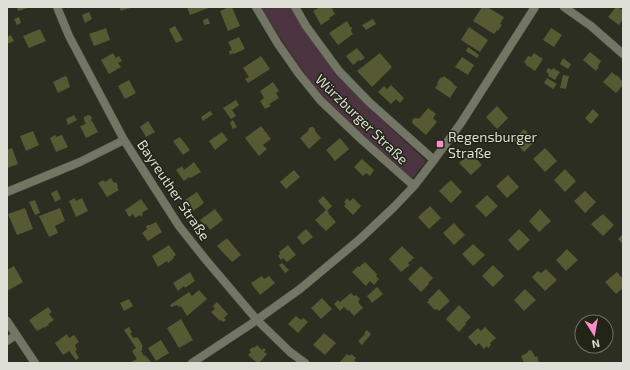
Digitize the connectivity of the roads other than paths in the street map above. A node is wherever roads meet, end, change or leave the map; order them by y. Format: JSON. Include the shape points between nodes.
{"nodes":[{"id":1,"x":57,"y":7,"type":"edge"},
{"id":2,"x":256,"y":7,"type":"edge"},
{"id":3,"x":295,"y":7,"type":"edge"},
{"id":4,"x":535,"y":7,"type":"edge"},
{"id":5,"x":564,"y":7,"type":"edge"},
{"id":6,"x":623,"y":54,"type":"edge"},
{"id":7,"x":124,"y":140,"type":"junction"},
{"id":8,"x":434,"y":160,"type":"junction"},
{"id":9,"x":414,"y":186,"type":"junction"},
{"id":10,"x":7,"y":192,"type":"edge"},
{"id":11,"x":7,"y":320,"type":"edge"},
{"id":12,"x":257,"y":320,"type":"junction"},
{"id":13,"x":16,"y":335,"type":"junction"},
{"id":14,"x":7,"y":341,"type":"edge"},
{"id":15,"x":35,"y":363,"type":"edge"},
{"id":16,"x":192,"y":363,"type":"edge"},
{"id":17,"x":305,"y":363,"type":"edge"}],
"edges":[{"from":1,"to":7,"type":"street","name":"Bayreuther Straße","via":[[69,36]]},
{"from":2,"to":9,"type":"street","name":"Würzburger Straße","via":[[278,44],[320,100]]},
{"from":3,"to":8,"type":"street","name":"Würzburger Straße","via":[[339,71],[369,102]]},
{"from":4,"to":8,"type":"street"},
{"from":5,"to":6,"type":"street"},
{"from":7,"to":10,"type":"street","via":[[80,162]]},
{"from":7,"to":12,"type":"street","name":"Bayreuther Straße","via":[[179,226]]},
{"from":8,"to":9,"type":"street"},
{"from":9,"to":12,"type":"street","via":[[360,239],[315,278]]},
{"from":11,"to":13,"type":"street"},
{"from":12,"to":16,"type":"street"},
{"from":12,"to":17,"type":"street","name":"Bayreuther Straße"},
{"from":13,"to":14,"type":"street"},
{"from":13,"to":15,"type":"street"}]}
